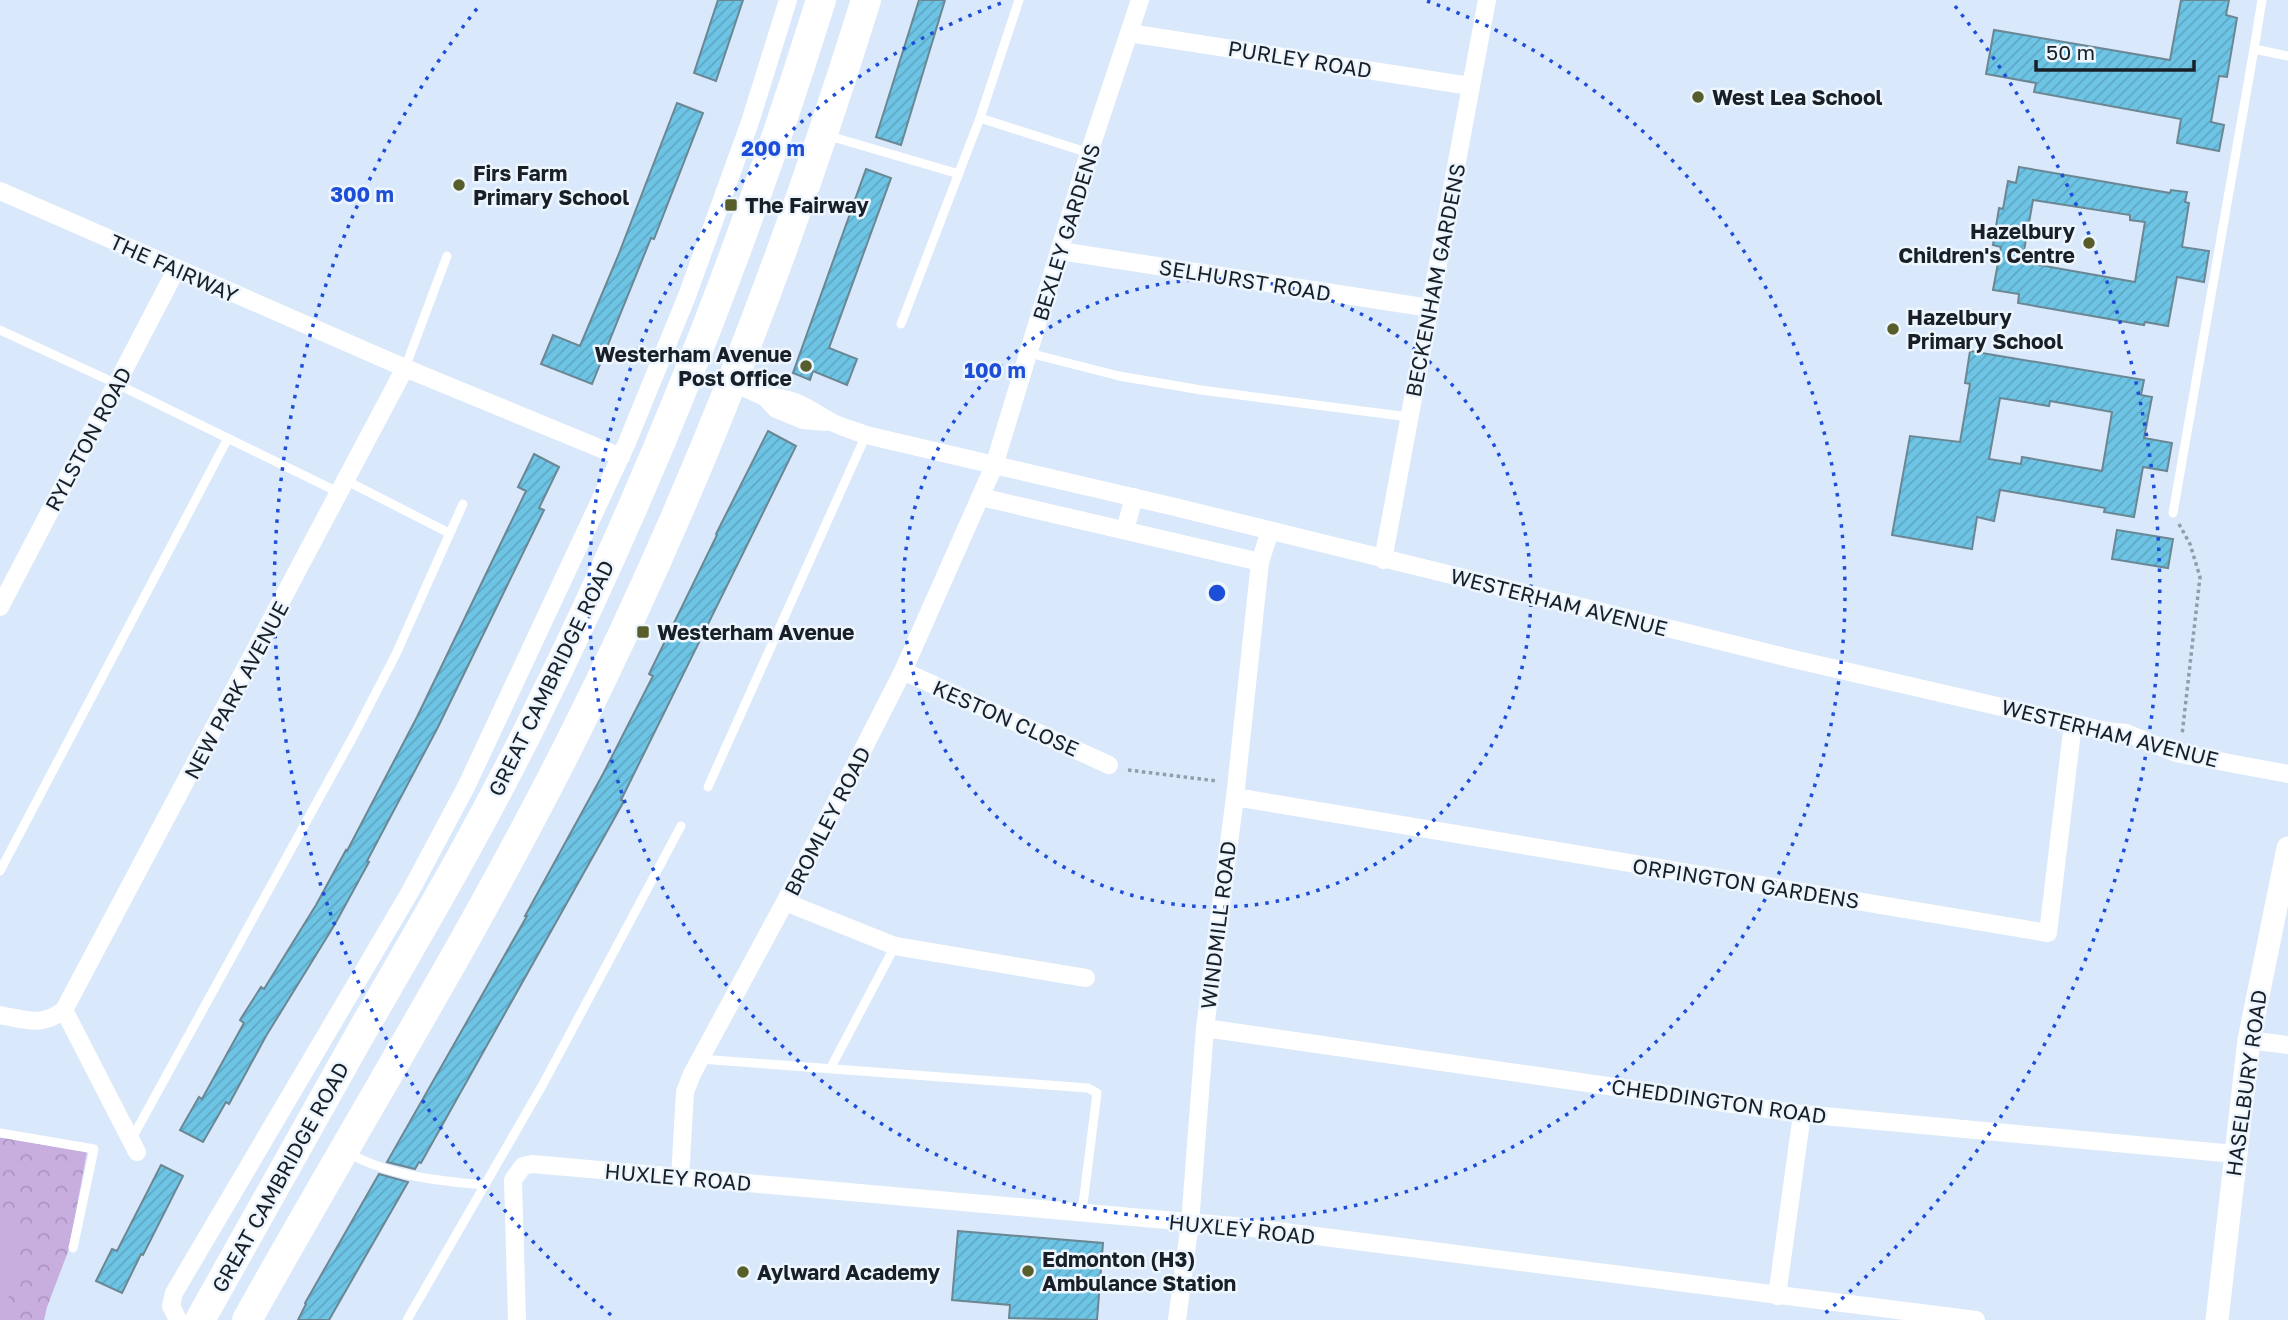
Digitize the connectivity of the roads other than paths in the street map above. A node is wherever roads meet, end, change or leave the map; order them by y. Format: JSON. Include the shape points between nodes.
{"nodes":[{"id":1,"x":788,"y":0,"type":"edge"},
{"id":2,"x":821,"y":0,"type":"edge"},
{"id":3,"x":866,"y":0,"type":"edge"},
{"id":4,"x":1018,"y":0,"type":"edge"},
{"id":5,"x":1140,"y":0,"type":"edge"},
{"id":6,"x":1487,"y":0,"type":"edge"},
{"id":7,"x":2262,"y":0,"type":"edge"},
{"id":8,"x":1129,"y":33,"type":"junction"},
{"id":9,"x":2254,"y":49,"type":"junction"},
{"id":10,"x":2288,"y":56,"type":"edge"},
{"id":11,"x":1471,"y":86,"type":"junction"},
{"id":12,"x":980,"y":118,"type":"junction"},
{"id":13,"x":823,"y":134,"type":"junction"},
{"id":14,"x":1089,"y":153,"type":"junction"},
{"id":15,"x":959,"y":174,"type":"junction"},
{"id":16,"x":0,"y":191,"type":"edge"},
{"id":17,"x":1060,"y":251,"type":"junction"},
{"id":18,"x":447,"y":256,"type":"dead end"},
{"id":19,"x":176,"y":270,"type":"junction"},
{"id":20,"x":1430,"y":308,"type":"junction"},
{"id":21,"x":901,"y":324,"type":"dead end"},
{"id":22,"x":0,"y":330,"type":"edge"},
{"id":23,"x":1029,"y":354,"type":"junction"},
{"id":24,"x":405,"y":369,"type":"junction"},
{"id":25,"x":732,"y":382,"type":"junction"},
{"id":26,"x":117,"y":384,"type":"junction"},
{"id":27,"x":1409,"y":417,"type":"junction"},
{"id":28,"x":866,"y":435,"type":"junction"},
{"id":29,"x":228,"y":438,"type":"junction"},
{"id":30,"x":621,"y":457,"type":"junction"},
{"id":31,"x":994,"y":466,"type":"junction"},
{"id":32,"x":344,"y":487,"type":"junction"},
{"id":33,"x":981,"y":497,"type":"junction"},
{"id":34,"x":1134,"y":498,"type":"junction"},
{"id":35,"x":463,"y":505,"type":"dead end"},
{"id":36,"x":2173,"y":513,"type":"road end"},
{"id":37,"x":1125,"y":530,"type":"junction"},
{"id":38,"x":1270,"y":531,"type":"junction"},
{"id":39,"x":449,"y":533,"type":"junction"},
{"id":40,"x":1382,"y":560,"type":"junction"},
{"id":41,"x":1261,"y":562,"type":"junction"},
{"id":42,"x":0,"y":607,"type":"edge"},
{"id":43,"x":903,"y":671,"type":"junction"},
{"id":44,"x":2073,"y":723,"type":"junction"},
{"id":45,"x":1109,"y":765,"type":"road end"},
{"id":46,"x":2288,"y":774,"type":"edge"},
{"id":47,"x":708,"y":787,"type":"dead end"},
{"id":48,"x":1235,"y":790,"type":"junction"},
{"id":49,"x":681,"y":826,"type":"dead end"},
{"id":50,"x":2288,"y":848,"type":"edge"},
{"id":51,"x":0,"y":871,"type":"edge"},
{"id":52,"x":785,"y":902,"type":"junction"},
{"id":53,"x":895,"y":946,"type":"junction"},
{"id":54,"x":1086,"y":978,"type":"dead end"},
{"id":55,"x":64,"y":1010,"type":"junction"},
{"id":56,"x":0,"y":1016,"type":"edge"},
{"id":57,"x":1205,"y":1028,"type":"junction"},
{"id":58,"x":2249,"y":1040,"type":"junction"},
{"id":59,"x":2288,"y":1045,"type":"edge"},
{"id":60,"x":700,"y":1059,"type":"junction"},
{"id":61,"x":830,"y":1069,"type":"junction"},
{"id":62,"x":1802,"y":1114,"type":"junction"},
{"id":63,"x":0,"y":1133,"type":"edge"},
{"id":64,"x":134,"y":1146,"type":"joint"},
{"id":65,"x":343,"y":1149,"type":"junction"},
{"id":66,"x":2235,"y":1154,"type":"junction"},
{"id":67,"x":680,"y":1178,"type":"junction"},
{"id":68,"x":485,"y":1185,"type":"junction"},
{"id":69,"x":1083,"y":1212,"type":"junction"},
{"id":70,"x":1190,"y":1223,"type":"junction"},
{"id":71,"x":74,"y":1248,"type":"dead end"},
{"id":72,"x":1777,"y":1296,"type":"junction"},
{"id":73,"x":178,"y":1320,"type":"edge"},
{"id":74,"x":200,"y":1320,"type":"edge"},
{"id":75,"x":247,"y":1320,"type":"edge"},
{"id":76,"x":407,"y":1320,"type":"edge"},
{"id":77,"x":516,"y":1320,"type":"edge"},
{"id":78,"x":1177,"y":1320,"type":"edge"},
{"id":79,"x":1976,"y":1320,"type":"edge"},
{"id":80,"x":2217,"y":1320,"type":"edge"}],
"edges":[{"from":1,"to":30,"type":"street","via":[[706,249]]},
{"from":2,"to":74,"type":"highway","name":"GREAT CAMBRIDGE ROAD","via":[[729,275],[576,632],[419,933]]},
{"from":3,"to":13,"type":"highway","name":"GREAT CAMBRIDGE ROAD"},
{"from":4,"to":12,"type":"lane"},
{"from":5,"to":8,"type":"street","name":"BEXLEY GARDENS"},
{"from":6,"to":11,"type":"street","name":"BECKENHAM GARDENS"},
{"from":7,"to":9,"type":"lane"},
{"from":8,"to":11,"type":"street","name":"PURLEY ROAD"},
{"from":8,"to":14,"type":"street","name":"BEXLEY GARDENS"},
{"from":9,"to":10,"type":"lane"},
{"from":9,"to":36,"type":"lane"},
{"from":11,"to":20,"type":"street","name":"BECKENHAM GARDENS"},
{"from":12,"to":14,"type":"lane"},
{"from":12,"to":15,"type":"lane"},
{"from":13,"to":15,"type":"lane"},
{"from":13,"to":25,"type":"highway","name":"GREAT CAMBRIDGE ROAD"},
{"from":14,"to":17,"type":"street","name":"BEXLEY GARDENS"},
{"from":15,"to":21,"type":"lane"},
{"from":16,"to":19,"type":"street","name":"THE FAIRWAY"},
{"from":17,"to":20,"type":"street","name":"SELHURST ROAD"},
{"from":17,"to":23,"type":"street","name":"BEXLEY GARDENS"},
{"from":18,"to":24,"type":"lane"},
{"from":19,"to":24,"type":"street","name":"THE FAIRWAY"},
{"from":19,"to":26,"type":"street","name":"RYLSTON ROAD"},
{"from":20,"to":27,"type":"street","name":"BECKENHAM GARDENS"},
{"from":22,"to":26,"type":"lane"},
{"from":23,"to":27,"type":"lane","via":[[1201,390]]},
{"from":23,"to":31,"type":"street","name":"BEXLEY GARDENS"},
{"from":24,"to":30,"type":"street","name":"THE FAIRWAY"},
{"from":24,"to":32,"type":"street","name":"NEW PARK AVENUE"},
{"from":25,"to":28,"type":"street","name":"WESTERHAM AVENUE","via":[[803,420],[831,422]]},
{"from":25,"to":65,"type":"highway","name":"GREAT CAMBRIDGE ROAD","via":[[570,744],[458,952]]},
{"from":26,"to":29,"type":"lane"},
{"from":26,"to":42,"type":"street","name":"RYLSTON ROAD"},
{"from":27,"to":40,"type":"street","name":"BECKENHAM GARDENS"},
{"from":28,"to":31,"type":"street","name":"WESTERHAM AVENUE"},
{"from":28,"to":47,"type":"lane"},
{"from":29,"to":32,"type":"lane"},
{"from":29,"to":51,"type":"lane"},
{"from":30,"to":73,"type":"street","via":[[435,846],[174,1293],[171,1306]]},
{"from":31,"to":33,"type":"street","name":"BROMLEY ROAD"},
{"from":31,"to":34,"type":"street","name":"WESTERHAM AVENUE"},
{"from":32,"to":39,"type":"lane"},
{"from":32,"to":55,"type":"street","name":"NEW PARK AVENUE"},
{"from":33,"to":37,"type":"street"},
{"from":33,"to":43,"type":"street","name":"BROMLEY ROAD"},
{"from":34,"to":37,"type":"street"},
{"from":34,"to":38,"type":"street","name":"WESTERHAM AVENUE"},
{"from":35,"to":39,"type":"lane"},
{"from":37,"to":41,"type":"street"},
{"from":38,"to":40,"type":"street","name":"WESTERHAM AVENUE"},
{"from":38,"to":41,"type":"street","name":"WINDMILL ROAD"},
{"from":39,"to":64,"type":"lane","via":[[396,654]]},
{"from":40,"to":44,"type":"street","name":"WESTERHAM AVENUE"},
{"from":41,"to":48,"type":"street","name":"WINDMILL ROAD"},
{"from":43,"to":45,"type":"street","name":"KESTON CLOSE"},
{"from":43,"to":52,"type":"street","name":"BROMLEY ROAD"},
{"from":44,"to":46,"type":"street","name":"WESTERHAM AVENUE","via":[[2126,733],[2176,753]]},
{"from":44,"to":48,"type":"street","name":"ORPINGTON GARDENS","via":[[2048,933]]},
{"from":48,"to":57,"type":"street","name":"WINDMILL ROAD"},
{"from":49,"to":68,"type":"lane"},
{"from":50,"to":58,"type":"street","name":"HASELBURY ROAD"},
{"from":52,"to":53,"type":"street"},
{"from":52,"to":60,"type":"street","name":"BROMLEY ROAD"},
{"from":53,"to":54,"type":"street"},
{"from":53,"to":61,"type":"lane"},
{"from":55,"to":56,"type":"street","via":[[37,1022]]},
{"from":55,"to":64,"type":"street"},
{"from":57,"to":62,"type":"street","name":"CHEDDINGTON ROAD"},
{"from":57,"to":70,"type":"street","name":"WINDMILL ROAD"},
{"from":58,"to":59,"type":"street"},
{"from":58,"to":66,"type":"street","name":"HASELBURY ROAD"},
{"from":60,"to":61,"type":"lane"},
{"from":60,"to":67,"type":"street","name":"BROMLEY ROAD","via":[[685,1093]]},
{"from":61,"to":69,"type":"lane","via":[[1088,1088],[1097,1093]]},
{"from":62,"to":66,"type":"street","name":"CHEDDINGTON ROAD"},
{"from":62,"to":72,"type":"street"},
{"from":63,"to":71,"type":"lane","via":[[94,1149]]},
{"from":65,"to":68,"type":"lane","via":[[360,1160],[422,1178]]},
{"from":65,"to":75,"type":"highway","name":"GREAT CAMBRIDGE ROAD"},
{"from":66,"to":80,"type":"street","name":"HASELBURY ROAD"},
{"from":67,"to":69,"type":"street","name":"HUXLEY ROAD"},
{"from":67,"to":77,"type":"street","name":"HUXLEY ROAD","via":[[523,1166],[513,1180]]},
{"from":68,"to":76,"type":"lane"},
{"from":69,"to":70,"type":"street","name":"HUXLEY ROAD"},
{"from":70,"to":72,"type":"street","name":"HUXLEY ROAD"},
{"from":70,"to":78,"type":"street","name":"WINDMILL ROAD"},
{"from":72,"to":79,"type":"street","name":"HUXLEY ROAD"}]}
